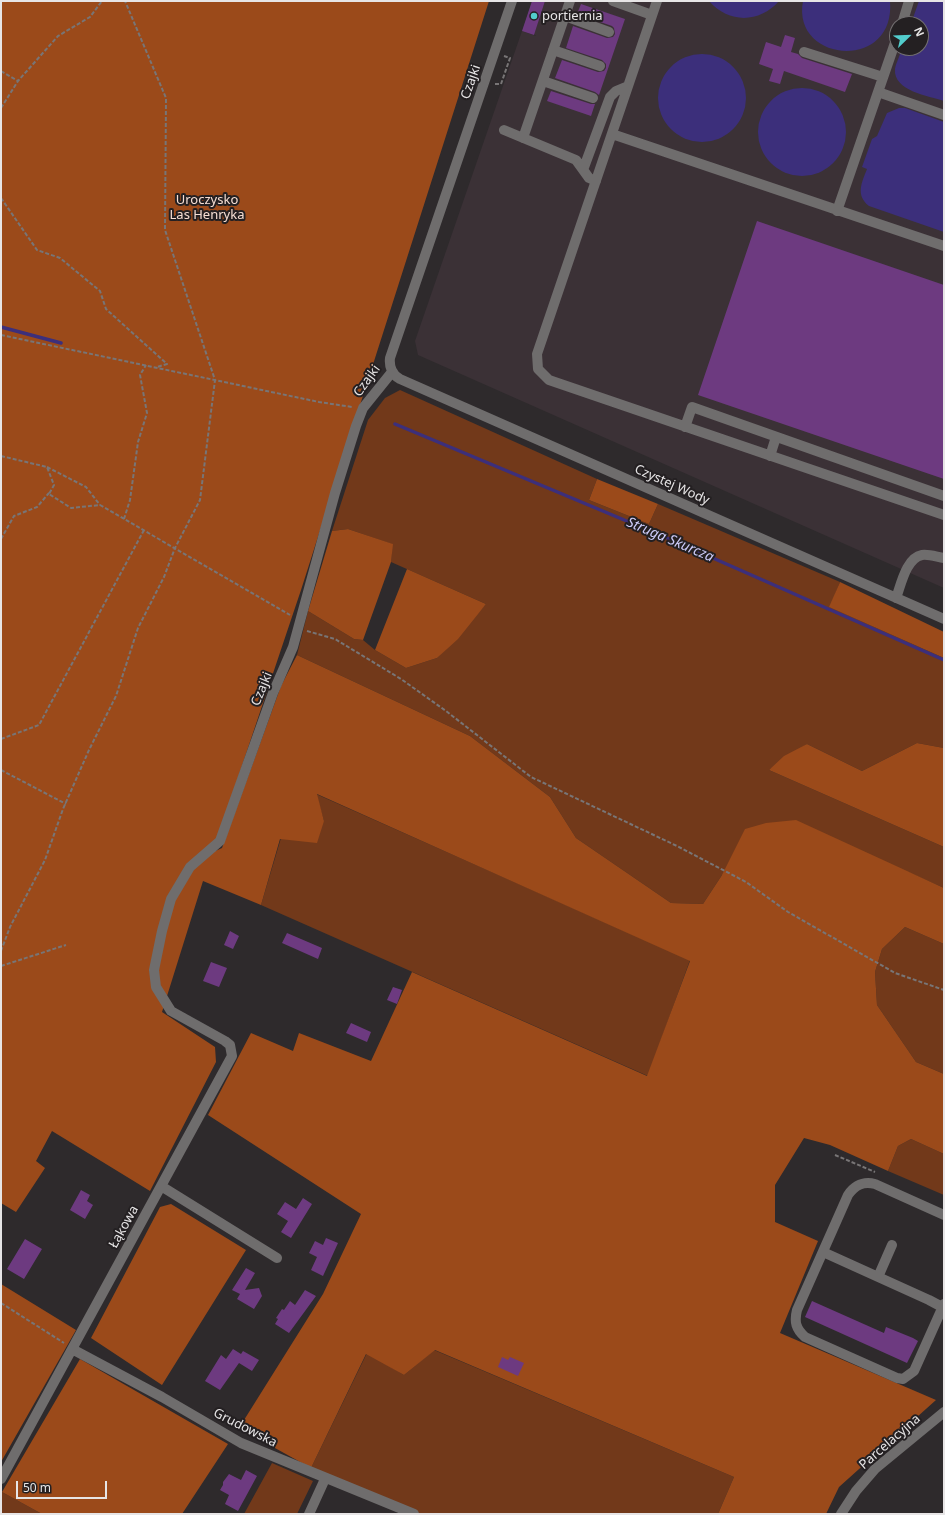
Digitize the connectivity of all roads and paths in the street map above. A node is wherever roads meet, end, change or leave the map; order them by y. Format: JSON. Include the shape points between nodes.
{"nodes":[{"id":1,"x":102,"y":1,"type":"edge"},
{"id":2,"x":125,"y":1,"type":"edge"},
{"id":3,"x":512,"y":1,"type":"edge"},
{"id":4,"x":570,"y":1,"type":"edge"},
{"id":5,"x":615,"y":1,"type":"edge"},
{"id":6,"x":657,"y":1,"type":"edge"},
{"id":7,"x":909,"y":1,"type":"edge"},
{"id":8,"x":652,"y":15,"type":"junction"},
{"id":9,"x":565,"y":16,"type":"junction"},
{"id":10,"x":904,"y":16,"type":"edge"},
{"id":11,"x":609,"y":32,"type":"dead end"},
{"id":12,"x":553,"y":50,"type":"junction"},
{"id":13,"x":804,"y":52,"type":"dead end"},
{"id":14,"x":500,"y":54,"type":"dead end"},
{"id":15,"x":890,"y":56,"type":"edge"},
{"id":16,"x":600,"y":66,"type":"dead end"},
{"id":17,"x":1,"y":71,"type":"edge"},
{"id":18,"x":883,"y":77,"type":"junction"},
{"id":19,"x":18,"y":81,"type":"junction"},
{"id":20,"x":542,"y":81,"type":"junction"},
{"id":21,"x":493,"y":84,"type":"dead end"},
{"id":22,"x":628,"y":86,"type":"junction"},
{"id":23,"x":878,"y":92,"type":"junction"},
{"id":24,"x":593,"y":98,"type":"dead end"},
{"id":25,"x":1,"y":108,"type":"edge"},
{"id":26,"x":944,"y":115,"type":"edge"},
{"id":27,"x":504,"y":130,"type":"dead end"},
{"id":28,"x":612,"y":134,"type":"junction"},
{"id":29,"x":523,"y":138,"type":"junction"},
{"id":30,"x":583,"y":170,"type":"junction"},
{"id":31,"x":596,"y":181,"type":"junction"},
{"id":32,"x":1,"y":198,"type":"edge"},
{"id":33,"x":837,"y":211,"type":"junction"},
{"id":34,"x":944,"y":246,"type":"edge"},
{"id":35,"x":1,"y":335,"type":"edge"},
{"id":36,"x":146,"y":365,"type":"junction"},
{"id":37,"x":155,"y":367,"type":"junction"},
{"id":38,"x":392,"y":372,"type":"junction"},
{"id":39,"x":215,"y":380,"type":"junction"},
{"id":40,"x":363,"y":408,"type":"junction"},
{"id":41,"x":685,"y":427,"type":"junction"},
{"id":42,"x":776,"y":437,"type":"junction"},
{"id":43,"x":1,"y":456,"type":"edge"},
{"id":44,"x":770,"y":456,"type":"junction"},
{"id":45,"x":47,"y":467,"type":"junction"},
{"id":46,"x":860,"y":467,"type":"junction"},
{"id":47,"x":855,"y":484,"type":"junction"},
{"id":48,"x":56,"y":486,"type":"dead end"},
{"id":49,"x":49,"y":494,"type":"junction"},
{"id":50,"x":944,"y":496,"type":"edge"},
{"id":51,"x":100,"y":505,"type":"junction"},
{"id":52,"x":944,"y":515,"type":"edge"},
{"id":53,"x":124,"y":519,"type":"junction"},
{"id":54,"x":144,"y":530,"type":"junction"},
{"id":55,"x":1,"y":539,"type":"edge"},
{"id":56,"x":175,"y":548,"type":"junction"},
{"id":57,"x":944,"y":558,"type":"edge"},
{"id":58,"x":896,"y":598,"type":"junction"},
{"id":59,"x":944,"y":619,"type":"edge"},
{"id":60,"x":300,"y":625,"type":"junction"},
{"id":61,"x":1,"y":739,"type":"edge"},
{"id":62,"x":1,"y":770,"type":"edge"},
{"id":63,"x":66,"y":804,"type":"junction"},
{"id":64,"x":66,"y":945,"type":"dead end"},
{"id":65,"x":1,"y":950,"type":"edge"},
{"id":66,"x":1,"y":966,"type":"edge"},
{"id":67,"x":944,"y":990,"type":"edge"},
{"id":68,"x":171,"y":1011,"type":"joint"},
{"id":69,"x":161,"y":1186,"type":"junction"},
{"id":70,"x":944,"y":1215,"type":"edge"},
{"id":71,"x":892,"y":1245,"type":"dead end"},
{"id":72,"x":823,"y":1252,"type":"junction"},
{"id":73,"x":277,"y":1258,"type":"dead end"},
{"id":74,"x":878,"y":1277,"type":"junction"},
{"id":75,"x":1,"y":1303,"type":"edge"},
{"id":76,"x":944,"y":1307,"type":"edge"},
{"id":77,"x":72,"y":1349,"type":"junction"},
{"id":78,"x":944,"y":1412,"type":"edge"},
{"id":79,"x":1,"y":1479,"type":"edge"},
{"id":80,"x":325,"y":1479,"type":"junction"},
{"id":81,"x":309,"y":1514,"type":"edge"},
{"id":82,"x":414,"y":1514,"type":"edge"},
{"id":83,"x":841,"y":1514,"type":"edge"}],
"edges":[{"from":1,"to":19,"type":"path","via":[[90,17],[58,36]]},
{"from":2,"to":39,"type":"path","via":[[166,98],[165,230]]},
{"from":3,"to":38,"type":"street","name":"Czajki","via":[[390,358]]},
{"from":4,"to":9,"type":"street"},
{"from":5,"to":8,"type":"street"},
{"from":6,"to":8,"type":"street"},
{"from":7,"to":10,"type":"street"},
{"from":8,"to":22,"type":"street"},
{"from":9,"to":11,"type":"street"},
{"from":9,"to":12,"type":"street"},
{"from":12,"to":16,"type":"street"},
{"from":12,"to":20,"type":"street"},
{"from":13,"to":18,"type":"street"},
{"from":14,"to":21,"type":"path","via":[[510,58],[501,84]]},
{"from":15,"to":18,"type":"street"},
{"from":17,"to":19,"type":"path"},
{"from":18,"to":23,"type":"street"},
{"from":19,"to":25,"type":"path"},
{"from":20,"to":24,"type":"street"},
{"from":20,"to":29,"type":"street"},
{"from":22,"to":28,"type":"street"},
{"from":22,"to":30,"type":"street","via":[[610,97]]},
{"from":23,"to":26,"type":"street"},
{"from":23,"to":33,"type":"street"},
{"from":27,"to":29,"type":"street"},
{"from":28,"to":31,"type":"street"},
{"from":28,"to":33,"type":"street"},
{"from":29,"to":30,"type":"street","via":[[576,160]]},
{"from":30,"to":31,"type":"street","via":[[589,178]]},
{"from":31,"to":41,"type":"street","via":[[537,354],[538,369],[549,380]]},
{"from":32,"to":37,"type":"path","via":[[37,250],[60,258],[100,291],[106,309],[167,364]]},
{"from":33,"to":34,"type":"street"},
{"from":35,"to":36,"type":"path"},
{"from":36,"to":37,"type":"path"},
{"from":36,"to":53,"type":"path","via":[[140,375],[147,413],[138,442],[130,500]]},
{"from":37,"to":39,"type":"path"},
{"from":38,"to":40,"type":"street","name":"Czajki"},
{"from":38,"to":58,"type":"street","name":"Czystej Wody","via":[[400,379]]},
{"from":39,"to":40,"type":"path","via":[[319,402]]},
{"from":39,"to":56,"type":"path","via":[[200,500]]},
{"from":40,"to":60,"type":"street","name":"Czajki","via":[[335,494]]},
{"from":41,"to":42,"type":"street","via":[[692,408]]},
{"from":41,"to":44,"type":"street"},
{"from":42,"to":44,"type":"street"},
{"from":42,"to":46,"type":"street"},
{"from":43,"to":45,"type":"path"},
{"from":44,"to":47,"type":"street"},
{"from":45,"to":49,"type":"path","via":[[54,485]]},
{"from":45,"to":51,"type":"path","via":[[86,487]]},
{"from":46,"to":47,"type":"street"},
{"from":46,"to":50,"type":"street"},
{"from":47,"to":52,"type":"street"},
{"from":48,"to":49,"type":"path"},
{"from":49,"to":51,"type":"path","via":[[71,508]]},
{"from":49,"to":55,"type":"path","via":[[37,507],[14,516]]},
{"from":51,"to":53,"type":"path"},
{"from":53,"to":54,"type":"path"},
{"from":54,"to":56,"type":"path"},
{"from":54,"to":61,"type":"path","via":[[40,725]]},
{"from":56,"to":60,"type":"path"},
{"from":56,"to":63,"type":"path","via":[[164,577],[138,628],[116,696]]},
{"from":57,"to":58,"type":"street","via":[[930,555],[916,557],[910,563]]},
{"from":58,"to":59,"type":"street","name":"Czystej Wody"},
{"from":60,"to":67,"type":"path","via":[[335,639],[401,679],[531,777],[677,846],[746,882],[788,912],[895,973]]},
{"from":60,"to":68,"type":"street","name":"Czajki","via":[[220,841],[190,867],[171,899],[154,970],[156,987]]},
{"from":62,"to":63,"type":"path"},
{"from":63,"to":65,"type":"path","via":[[45,860],[10,927]]},
{"from":64,"to":66,"type":"path"},
{"from":68,"to":69,"type":"street","name":"Łąkowa","via":[[225,1041],[230,1046],[232,1056]]},
{"from":69,"to":73,"type":"street"},
{"from":69,"to":77,"type":"street","name":"Łąkowa"},
{"from":70,"to":72,"type":"street","via":[[875,1184],[863,1183],[848,1195]]},
{"from":71,"to":74,"type":"street"},
{"from":72,"to":74,"type":"street"},
{"from":72,"to":76,"type":"street","via":[[796,1315],[796,1325],[805,1337],[903,1379],[914,1371]]},
{"from":74,"to":76,"type":"street"},
{"from":75,"to":77,"type":"path"},
{"from":77,"to":79,"type":"street","name":"Łąkowa"},
{"from":77,"to":80,"type":"street","name":"Grudowska","via":[[242,1443]]},
{"from":78,"to":83,"type":"street","name":"Parcelacyjna","via":[[875,1469]]},
{"from":80,"to":81,"type":"street"},
{"from":80,"to":82,"type":"street","name":"Grudowska"}]}
